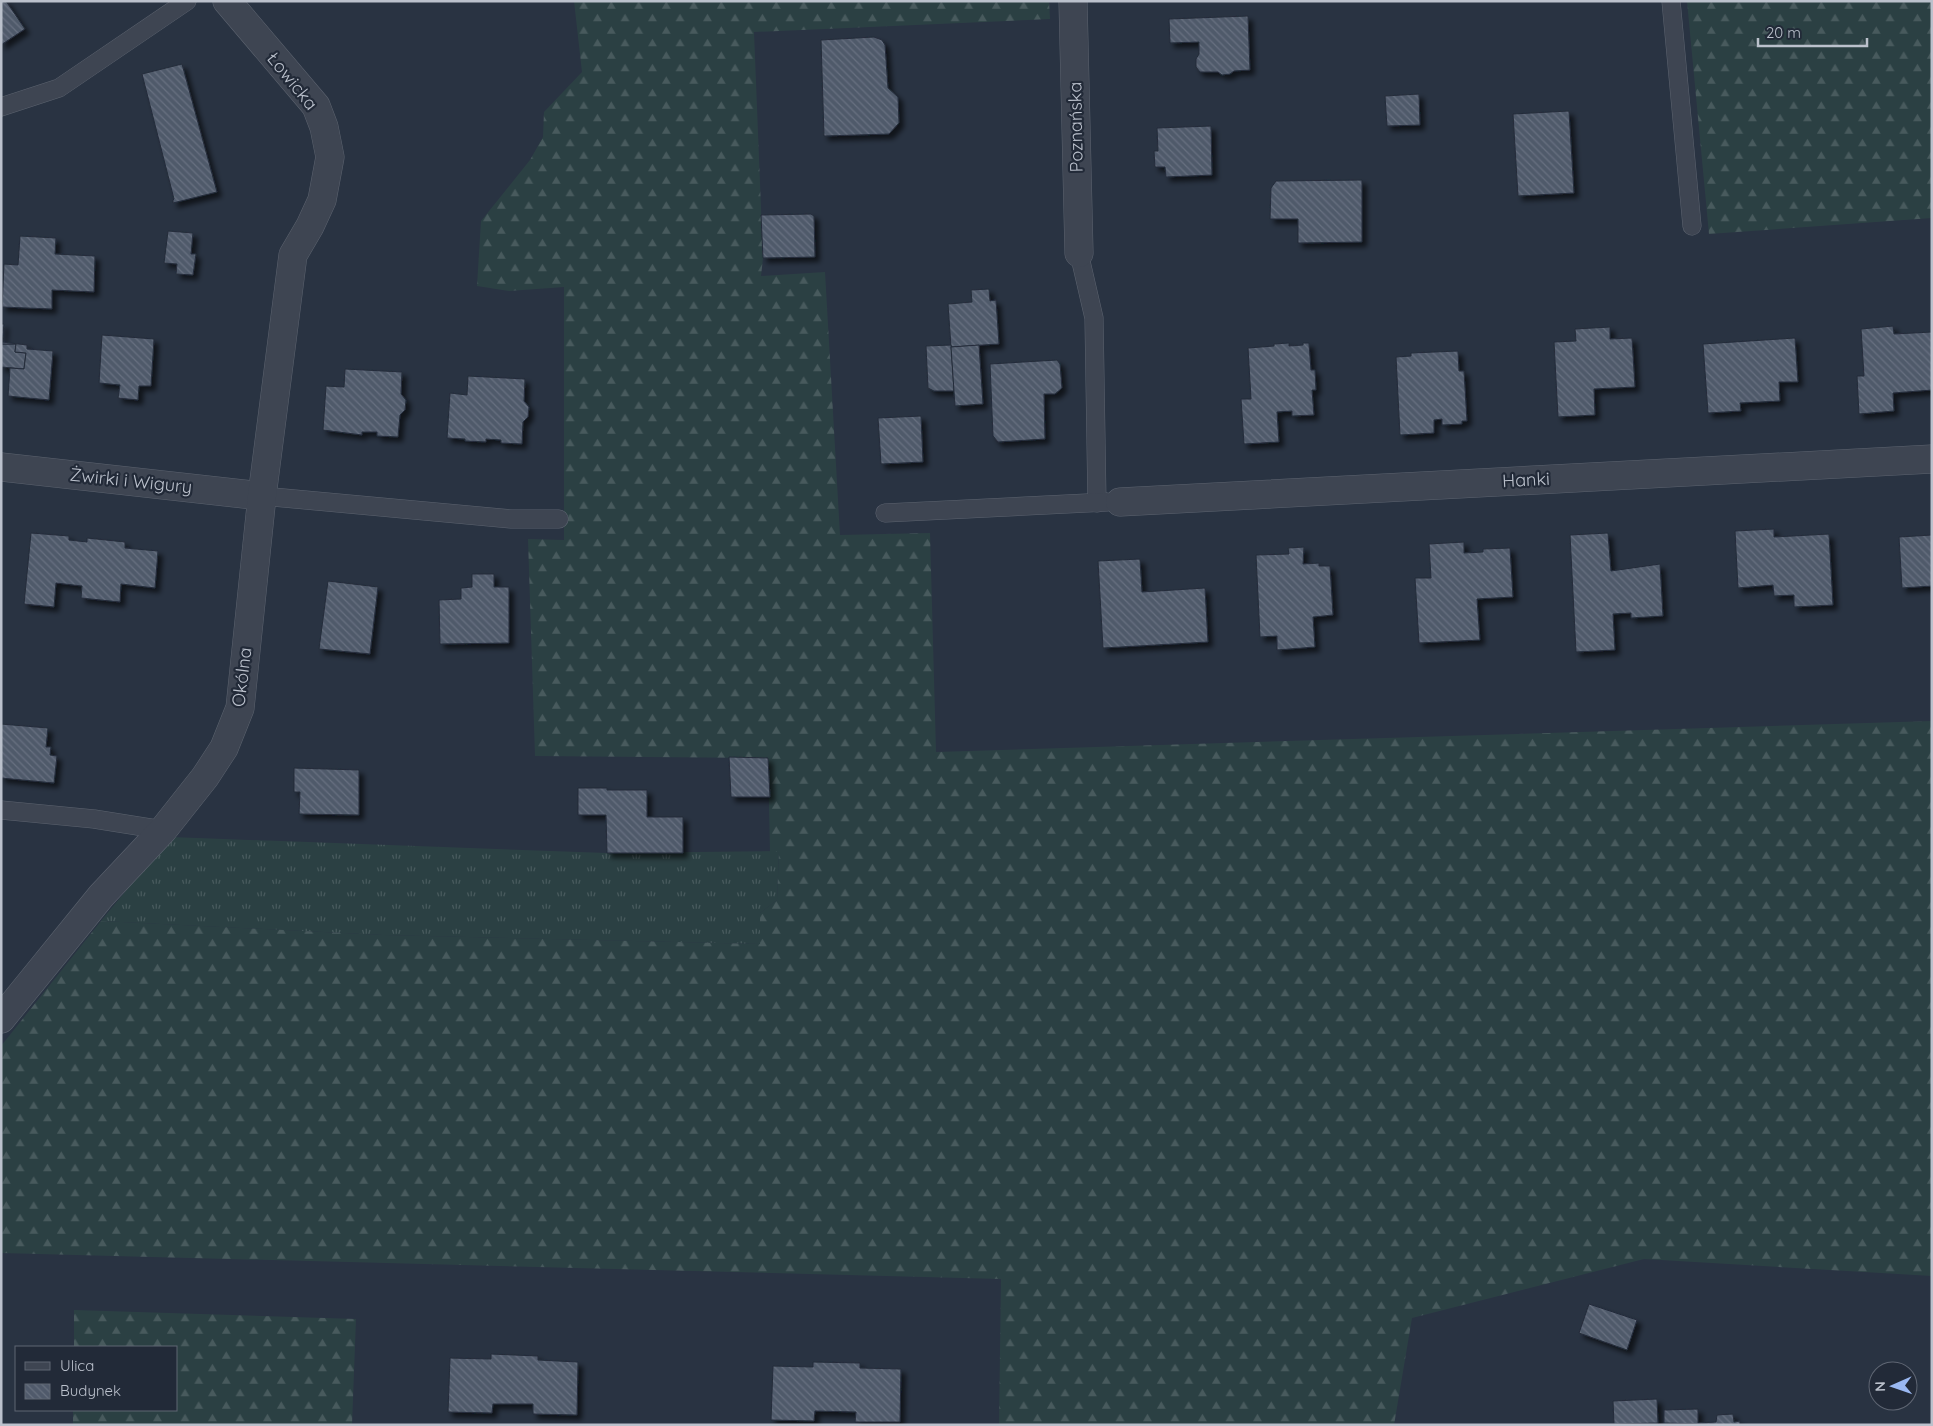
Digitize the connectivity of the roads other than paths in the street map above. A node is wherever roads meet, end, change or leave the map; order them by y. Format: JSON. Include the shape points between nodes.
{"nodes":[{"id":1,"x":187,"y":1,"type":"edge"},
{"id":2,"x":227,"y":1,"type":"edge"},
{"id":3,"x":1073,"y":1,"type":"edge"},
{"id":4,"x":1670,"y":1,"type":"edge"},
{"id":5,"x":1,"y":108,"type":"edge"},
{"id":6,"x":1692,"y":226,"type":"dead end"},
{"id":7,"x":1079,"y":254,"type":"joint"},
{"id":8,"x":293,"y":255,"type":"joint"},
{"id":9,"x":1932,"y":459,"type":"edge"},
{"id":10,"x":1,"y":467,"type":"edge"},
{"id":11,"x":262,"y":496,"type":"junction"},
{"id":12,"x":1109,"y":502,"type":"junction"},
{"id":13,"x":885,"y":513,"type":"dead end"},
{"id":14,"x":559,"y":519,"type":"dead end"},
{"id":15,"x":1,"y":810,"type":"edge"},
{"id":16,"x":163,"y":830,"type":"junction"},
{"id":17,"x":1,"y":1019,"type":"edge"}],
"edges":[{"from":1,"to":5,"type":"lane","via":[[59,88]]},
{"from":2,"to":8,"type":"street","name":"Łowicka","via":[[316,106],[324,127],[330,156],[322,200]]},
{"from":3,"to":7,"type":"street","name":"Poznańska"},
{"from":4,"to":6,"type":"lane"},
{"from":7,"to":12,"type":"lane","via":[[1094,318]]},
{"from":8,"to":11,"type":"street","name":"Okólna"},
{"from":9,"to":12,"type":"street","name":"Hanki"},
{"from":10,"to":11,"type":"street","name":"Żwirki i Wigury"},
{"from":11,"to":14,"type":"lane","via":[[512,520]]},
{"from":11,"to":16,"type":"street","name":"Okólna","via":[[240,708],[224,748]]},
{"from":12,"to":13,"type":"lane"},
{"from":15,"to":16,"type":"lane"},
{"from":16,"to":17,"type":"street","name":"Okólna","via":[[101,896]]}]}
